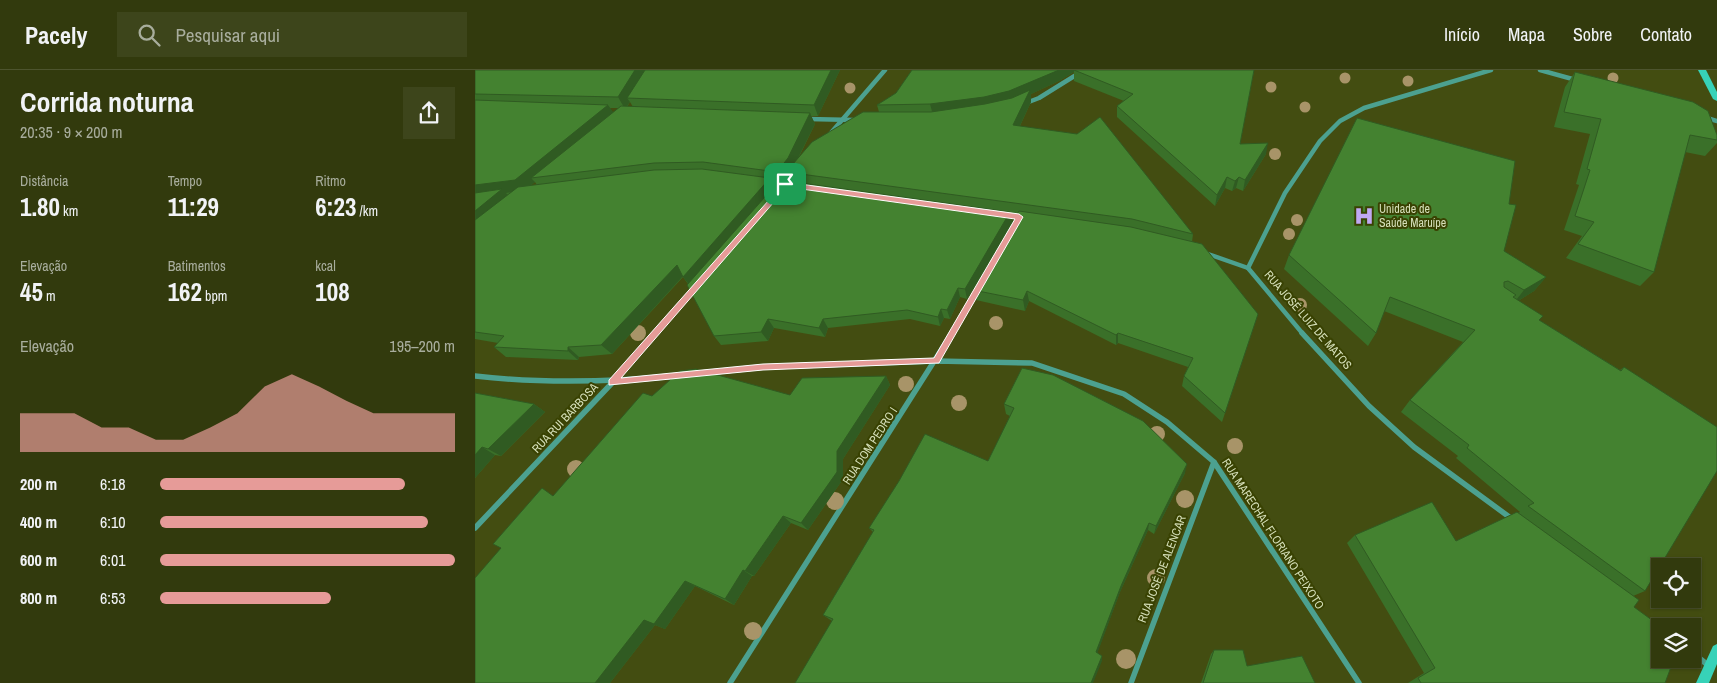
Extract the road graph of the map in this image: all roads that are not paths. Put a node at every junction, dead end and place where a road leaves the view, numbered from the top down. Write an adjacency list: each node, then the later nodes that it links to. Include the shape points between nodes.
1 (1084, 70): 8 (street, via 1039,98)
2 (1491, 70): 20 (street, via 1364,108 1339,121 1319,141 1285,192)
3 (1541, 70): 6 (street)
4 (1702, 70): 7 (main road)
5 (884, 71): 11 (street)
6 (1578, 81)
7 (1717, 99)
8 (1017, 106)
9 (1698, 116): 13 (street)
10 (803, 119): 11 (street)
11 (843, 120): 12 (street); 14 (street)
12 (862, 120)
13 (1717, 121)
14 (823, 142)
15 (1001, 214): 16 (street)
16 (1019, 217): 17 (street); 18 (street)
17 (1029, 218)
18 (1015, 225)
19 (1202, 252): 20 (street, RUA JOSÉ LUIZ DE MATOS)
20 (1248, 268): 29 (street, RUA JOSÉ LUIZ DE MATOS, via 1369,406 1414,447)
21 (980, 285): 23 (street, RUA DOM PEDRO I)
22 (695, 287): 27 (street, RUA RUI BARBOSA)
23 (936, 361): 24 (street, RUA MARECHAL FLORIANO PEIXOTO, via 763,367); 28 (street, RUA MARECHAL FLORIANO PEIXOTO, via 1032,363 1086,380 1124,394 1167,422); 34 (street, RUA DOM PEDRO I)
24 (697, 374)
25 (687, 375): 27 (street)
26 (475, 376): 27 (street, via 545,384)
27 (612, 383): 30 (street, RUA RUI BARBOSA)
28 (1214, 462): 35 (street, RUA JOSÉ DE ALENCAR); 36 (street, RUA MARECHAL FLORIANO PEIXOTO)
29 (1517, 523)
30 (475, 528)
31 (1717, 650): 33 (main road)
32 (1701, 659): 33 (street)
33 (1710, 666): 37 (main road)
34 (730, 683)
35 (1131, 683)
36 (1359, 683)
37 (1702, 683)

